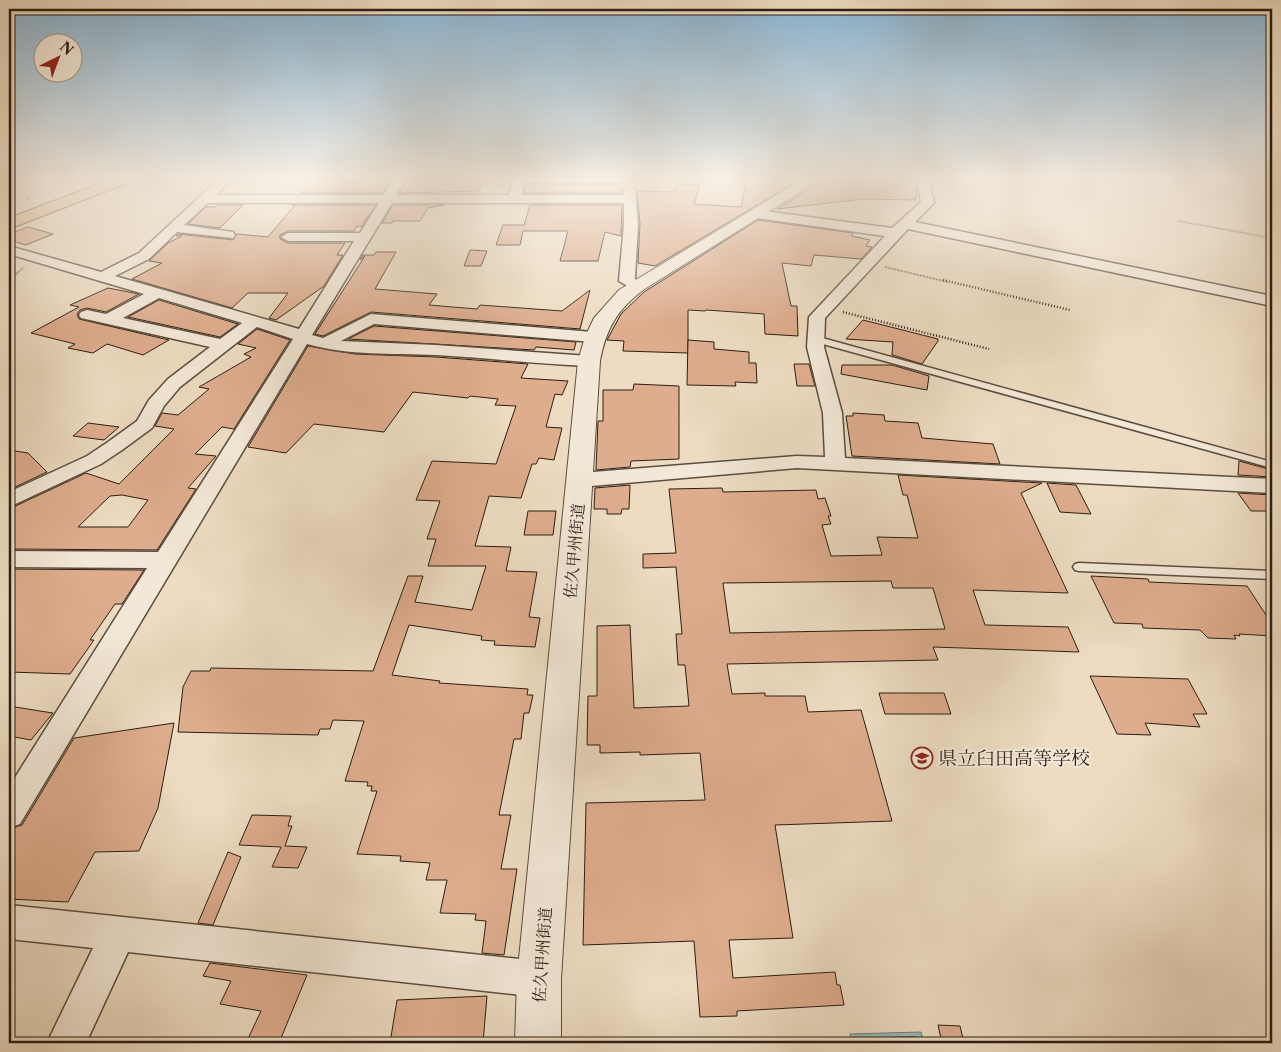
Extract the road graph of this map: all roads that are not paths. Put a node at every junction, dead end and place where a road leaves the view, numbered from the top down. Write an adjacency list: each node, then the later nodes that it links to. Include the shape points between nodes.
1 (371, 226): 9 (street)
2 (629, 226): 12 (street, via 627,281)
3 (736, 226): 12 (street, 佐久甲州街道)
4 (880, 226): 6 (street)
5 (174, 228): 7 (street); 11 (street, via 144,256)
6 (900, 228): 14 (street); 19 (street, via 817,317)
7 (228, 235)
8 (288, 237): 9 (street)
9 (364, 237): 18 (street)
10 (9, 250): 11 (street)
11 (102, 277): 13 (street)
12 (636, 286): 22 (street, 佐久甲州街道, via 612,308)
13 (157, 293): 16 (street); 17 (street)
14 (1272, 301)
15 (87, 315): 16 (street)
16 (108, 320): 21 (street)
17 (255, 321): 18 (street); 21 (street)
18 (301, 338): 20 (street); 29 (street)
19 (815, 339): 23 (street, via 830,400); 24 (lane)
20 (324, 344): 22 (street); 22 (street, via 371,319)
21 (222, 345): 27 (street, via 174,383 156,404 145,424 115,446 94,460)
22 (591, 349): 25 (street, 佐久甲州街道)
23 (835, 463): 25 (street, via 774,463); 26 (street)
24 (1272, 466)
25 (580, 480): 35 (street, 佐久甲州街道)
26 (1272, 486)
27 (9, 500)
28 (9, 559): 29 (street)
29 (165, 560): 32 (street)
30 (1079, 567): 31 (lane)
31 (1272, 575)
32 (9, 814)
33 (9, 922): 34 (street)
34 (118, 934): 35 (street); 36 (street)
35 (539, 979): 37 (street, 佐久甲州街道)
36 (66, 1043)
37 (538, 1043)

